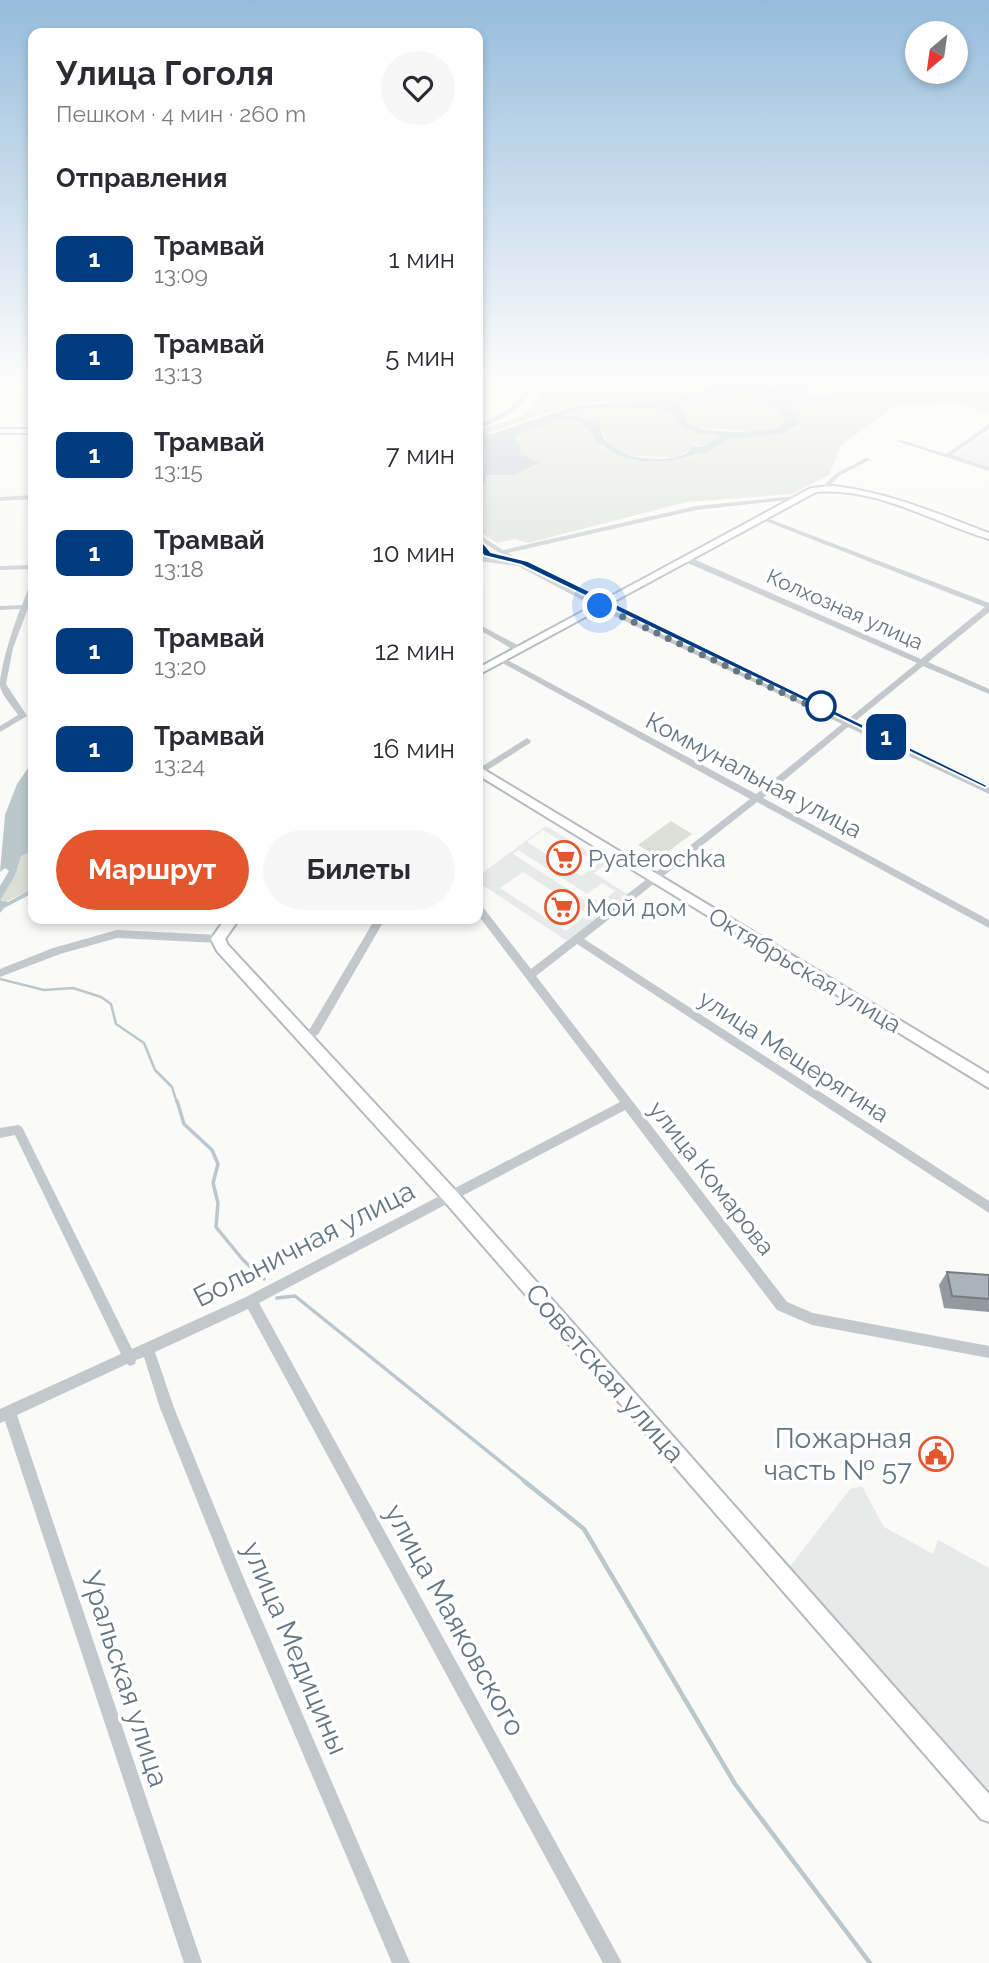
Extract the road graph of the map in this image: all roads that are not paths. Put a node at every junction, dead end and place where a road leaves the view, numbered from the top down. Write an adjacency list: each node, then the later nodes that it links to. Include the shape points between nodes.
1 (842, 473): 2 (street)
2 (825, 488): 4 (main road); 7 (main road, via 864,492)
3 (28, 497): 5 (street)
4 (795, 498): 6 (main road); 9 (street, via 696,508)
5 (0, 499)
6 (762, 518): 10 (main road); 18 (street)
7 (989, 536)
8 (483, 539): 9 (street)
9 (502, 552): 12 (street)
10 (686, 559): 16 (main road); 24 (street, Колхозная улица)
11 (483, 560): 12 (street)
12 (522, 565): 16 (street)
13 (28, 567): 14 (street)
14 (0, 568)
15 (28, 596): 17 (street)
16 (600, 606): 22 (main road); 27 (street)
17 (23, 607): 19 (street); 21 (street)
18 (989, 607): 24 (street)
19 (0, 608)
20 (483, 629): 22 (street)
21 (5, 648): 28 (street, via 2,684 23,716)
22 (520, 650): 23 (main road)
23 (501, 660): 25 (main road); 33 (street, Коммунальная улица)
24 (923, 663): 26 (street, Колхозная улица); 27 (street)
25 (483, 669)
26 (989, 692)
27 (848, 724): 32 (street); 33 (street)
28 (0, 729)
29 (527, 741): 30 (street)
30 (483, 768)
31 (483, 774): 34 (main road, Октябрьская улица)
32 (989, 791)
33 (757, 798): 34 (street); 38 (street, Коммунальная улица)
34 (655, 878): 40 (street); 44 (main road, Октябрьская улица)
35 (483, 915): 42 (street, улица Комарова)
36 (228, 924): 39 (main road)
37 (377, 924): 43 (street)
38 (989, 924)
39 (218, 939): 41 (street, via 117,933); 43 (main road, Советская улица)
40 (577, 939): 42 (street); 48 (street, улица Мещерягина)
41 (0, 973)
42 (529, 976): 45 (street, улица Комарова)
43 (307, 1038): 47 (main road, Советская улица)
44 (986, 1075)
45 (626, 1104): 47 (street, Больничная улица); 51 (street, улица Комарова, via 782,1306 812,1319)
46 (0, 1133): 52 (street, via 18,1129)
47 (451, 1197): 49 (street, Больничная улица); 54 (main road, Советская улица)
48 (989, 1208)
49 (251, 1301): 50 (street, Больничная улица); 57 (street, улица Маяковского)
50 (148, 1350): 52 (street, Больничная улица); 56 (street, улица Медицины, via 236,1578)
51 (989, 1352)
52 (130, 1359): 53 (street, Больничная улица)
53 (4, 1414): 55 (street, Уральская улица)
54 (989, 1811)
55 (193, 1963)
56 (401, 1963)
57 (613, 1963)

